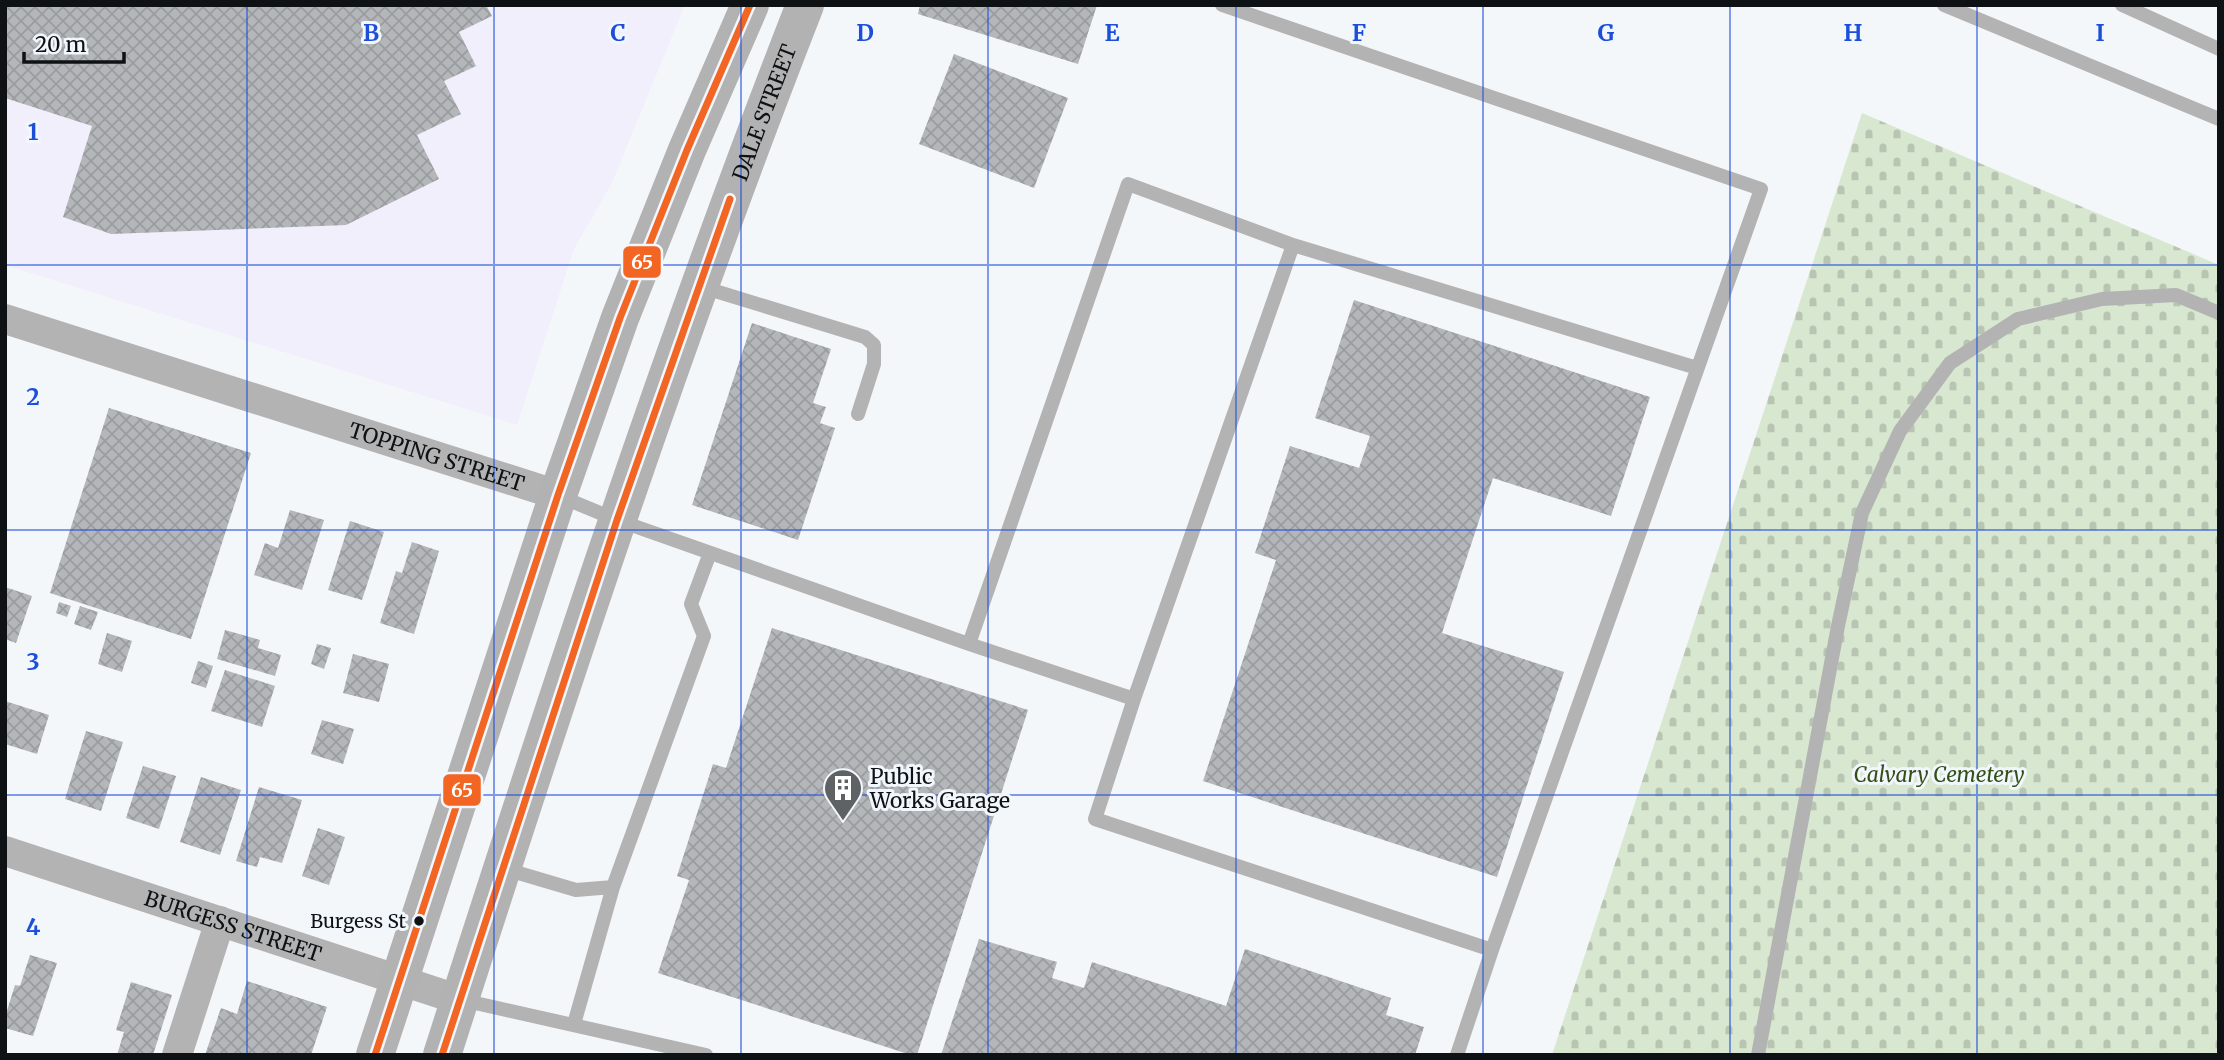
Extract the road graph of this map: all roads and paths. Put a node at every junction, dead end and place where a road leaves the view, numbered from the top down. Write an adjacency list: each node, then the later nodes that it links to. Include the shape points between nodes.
1 (750, 5): 14 (main road, via 620,318)
2 (804, 5): 9 (main road, DALE STREET)
3 (1222, 5): 12 (lane, via 1761,189)
4 (1944, 5): 7 (lane)
5 (2122, 5): 6 (lane)
6 (2219, 49)
7 (2219, 119)
8 (1293, 245): 12 (lane); 17 (lane, via 1128,184); 18 (lane)
9 (699, 286): 13 (lane, via 865,337 874,345 874,364); 15 (main road, DALE STREET)
10 (2219, 313): 32 (lane, via 2176,295 2102,299 2018,319 1950,363 1900,431 1863,513)
11 (5, 319): 14 (street, TOPPING STREET)
12 (1697, 369): 23 (lane)
13 (858, 414)
14 (558, 495): 15 (lane, TOPPING STREET); 24 (main road)
15 (617, 520): 16 (lane, TOPPING STREET); 20 (main road, DALE STREET)
16 (709, 553): 17 (lane, TOPPING STREET); 21 (lane, via 691,604 704,636)
17 (969, 644): 18 (lane, TOPPING STREET)
18 (1134, 699): 23 (lane, via 1095,819)
19 (5, 851): 22 (street, BURGESS STREET)
20 (504, 869): 21 (lane, via 576,890); 25 (main road, DALE STREET)
21 (613, 887): 26 (lane)
22 (220, 921): 24 (street, BURGESS STREET); 27 (street)
23 (1492, 950): 31 (lane)
24 (399, 980): 25 (street, BURGESS STREET); 28 (main road)
25 (460, 1000): 26 (lane); 29 (main road, DALE STREET)
26 (574, 1024): 30 (lane)
27 (177, 1055)
28 (375, 1055)
29 (442, 1055)
30 (706, 1055)
31 (1457, 1055)
32 (1758, 1055)

